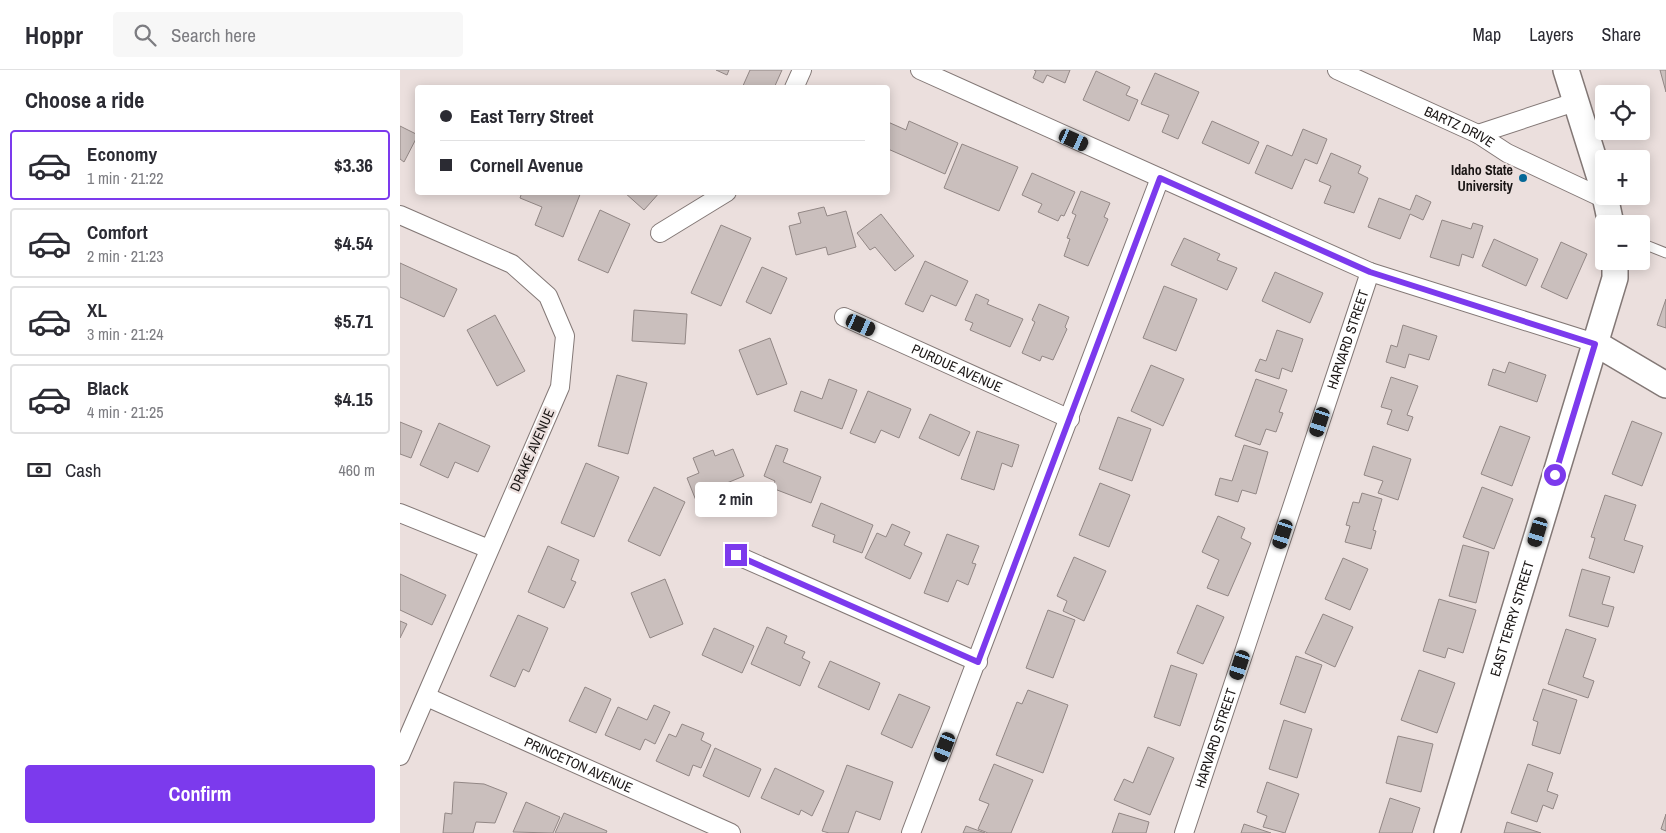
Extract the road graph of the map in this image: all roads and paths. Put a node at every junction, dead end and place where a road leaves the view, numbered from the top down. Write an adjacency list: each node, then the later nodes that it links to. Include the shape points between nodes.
1 (802, 70): 5 (street)
2 (920, 70): 9 (street)
3 (1337, 70): 7 (street, BARTZ DRIVE)
4 (1566, 70): 6 (street)
5 (795, 85)
6 (1575, 102): 7 (street); 8 (street)
7 (1478, 134): 10 (street, BARTZ DRIVE, via 1507,153)
8 (1595, 165)
9 (1160, 178): 17 (street); 21 (street)
10 (1595, 192)
11 (722, 195): 13 (street)
12 (400, 214): 23 (street, DRAKE AVENUE, via 512,264 548,296 565,336 560,387)
13 (660, 233)
14 (1650, 247): 15 (lane)
15 (1666, 253)
16 (1615, 270): 19 (street, EAST TERRY STREET)
17 (1370, 272): 19 (street); 30 (street, HARVARD STREET)
18 (844, 317): 21 (street, PURDUE AVENUE)
19 (1595, 344): 20 (street); 31 (street, EAST TERRY STREET)
20 (1666, 385)
21 (1070, 419): 25 (street)
22 (400, 512): 23 (street)
23 (489, 549): 26 (street, DRAKE AVENUE)
24 (736, 555): 25 (street)
25 (978, 662): 29 (street)
26 (427, 697): 27 (street, DRAKE AVENUE); 28 (street, PRINCETON AVENUE)
27 (400, 756)
28 (731, 833)
29 (911, 833)
30 (1184, 833)
31 (1447, 833)

